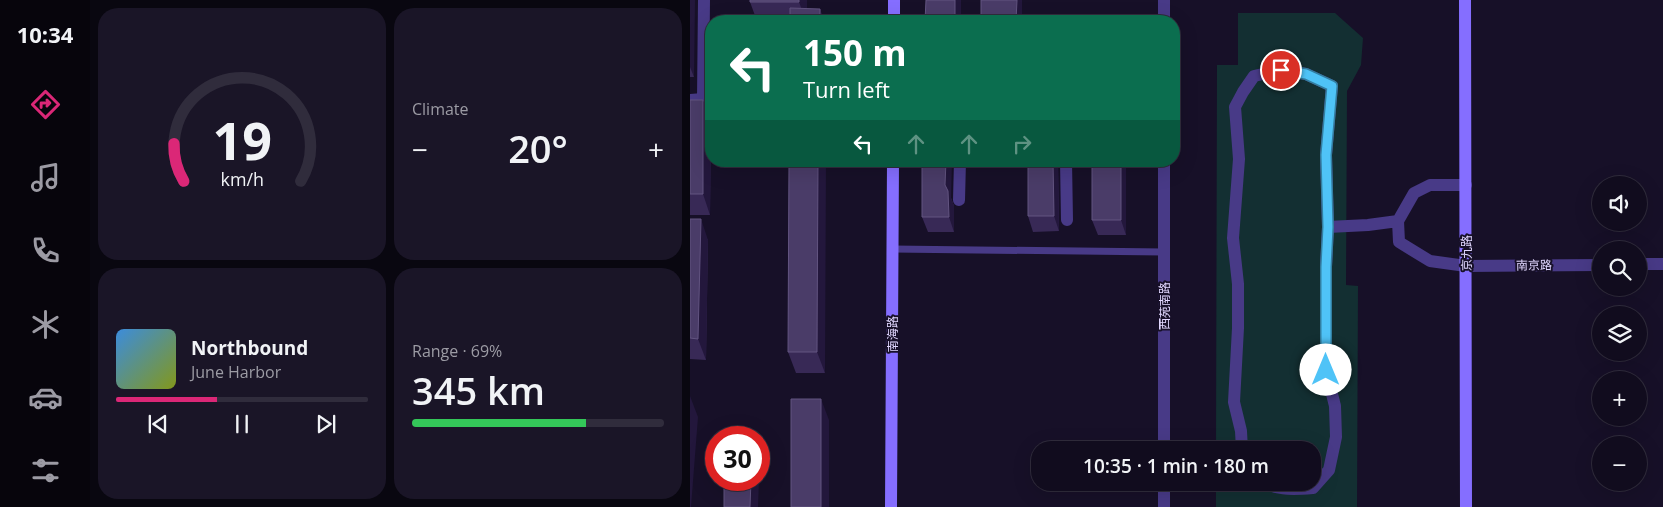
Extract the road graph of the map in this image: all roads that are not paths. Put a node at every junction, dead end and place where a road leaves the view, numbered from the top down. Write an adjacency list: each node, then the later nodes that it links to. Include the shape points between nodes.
1 (704, 0): 7 (street, via 703,99)
2 (894, 0): 5 (main road)
3 (1164, 0): 6 (street)
4 (1465, 0): 12 (main road, 京九路)
5 (894, 15)
6 (1164, 15)
7 (690, 100)
8 (893, 167): 17 (main road, 南海路)
9 (960, 167): 13 (street)
10 (1066, 167): 14 (street)
11 (1164, 167): 18 (street, 西苑南路)
12 (1466, 185): 15 (street, via 1430,185 1414,193); 22 (main road, 京九路)
13 (959, 200)
14 (1067, 220)
15 (1398, 221): 16 (street); 22 (street, 南京路, via 1399,242 1404,246 1430,261)
16 (1328, 227): 24 (street, via 1326,155 1332,86 1306,74 1281,70 1254,76 1235,107 1239,158 1233,238 1238,293 1234,402); 25 (street, via 1326,370 1335,406 1336,437 1329,470)
17 (893, 249): 18 (lane); 27 (main road, 南海路)
18 (1164, 252): 23 (street, 西苑南路)
19 (1647, 264): 20 (street)
20 (1663, 264)
21 (1592, 265): 22 (street, 南京路)
22 (1466, 266): 29 (main road, 京九路)
23 (1164, 441)
24 (1242, 441)
25 (1321, 479)
26 (1164, 491): 28 (street)
27 (891, 507)
28 (1164, 507)
29 (1466, 507)

